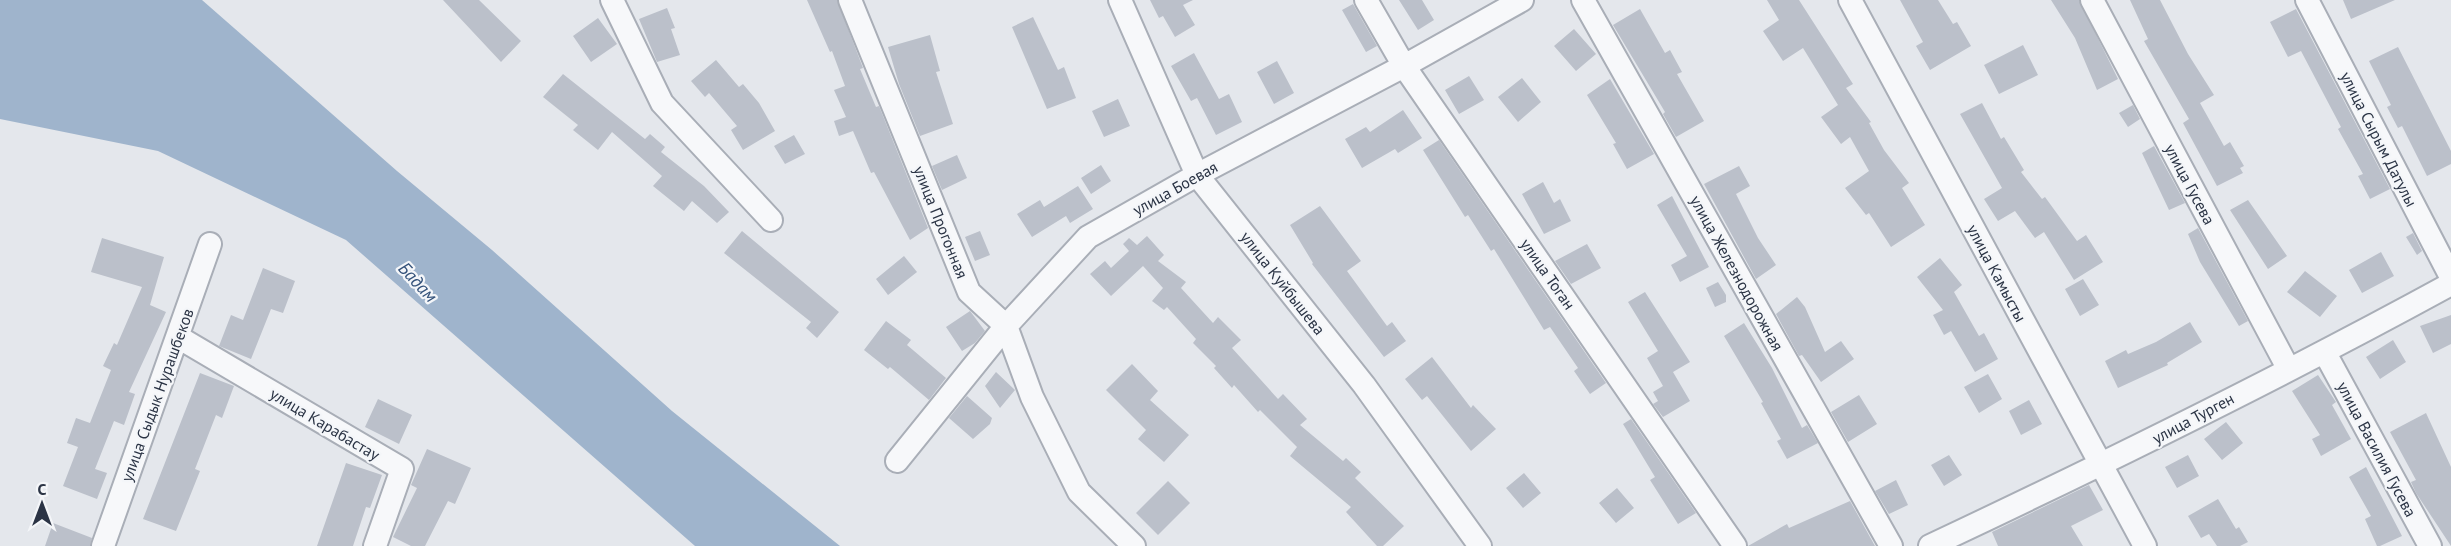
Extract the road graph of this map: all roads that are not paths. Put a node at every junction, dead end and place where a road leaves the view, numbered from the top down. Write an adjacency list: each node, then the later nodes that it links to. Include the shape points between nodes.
1 (612, 0): 12 (street, via 662,103)
2 (850, 0): 16 (street, улица Прогонная, via 969,292)
3 (1120, 0): 11 (street, улица Куйбышева)
4 (1366, 0): 10 (street, улица Тоган)
5 (1522, 0): 10 (street, улица Боевая)
6 (1583, 0): 27 (street, улица Железнодорожная)
7 (1850, 0): 21 (street, улица Камысты)
8 (2092, 0): 19 (street, улица Гусева)
9 (2307, 0): 14 (street, улица Сырым Датулы)
10 (1404, 66): 11 (street, улица Боевая); 26 (street, улица Тоган)
11 (1197, 175): 16 (street, улица Боевая, via 1088,237); 25 (street, улица Куйбышева, via 1364,386)
12 (771, 220)
13 (210, 244): 17 (street, улица Сыдык Нурашбеков)
14 (2451, 277)
15 (2451, 284): 18 (street, улица Турген)
16 (1006, 326): 20 (street, улица Боевая); 24 (street, улица Прогонная, via 1032,397 1079,492)
17 (178, 337): 22 (street, улица Сыдык Нурашбеков); 23 (street, улица Карабастау, via 402,470)
18 (2325, 353): 19 (street, улица Турген); 30 (street, улица Василия Гусева)
19 (2288, 368): 21 (street, улица Турген)
20 (897, 461)
21 (2101, 466): 28 (street, улица Турген); 29 (street, улица Камысты)
22 (103, 546)
23 (375, 546)
24 (1134, 546)
25 (1480, 546)
26 (1735, 546)
27 (1891, 546)
28 (1930, 546)
29 (2145, 546)
30 (2430, 546)

